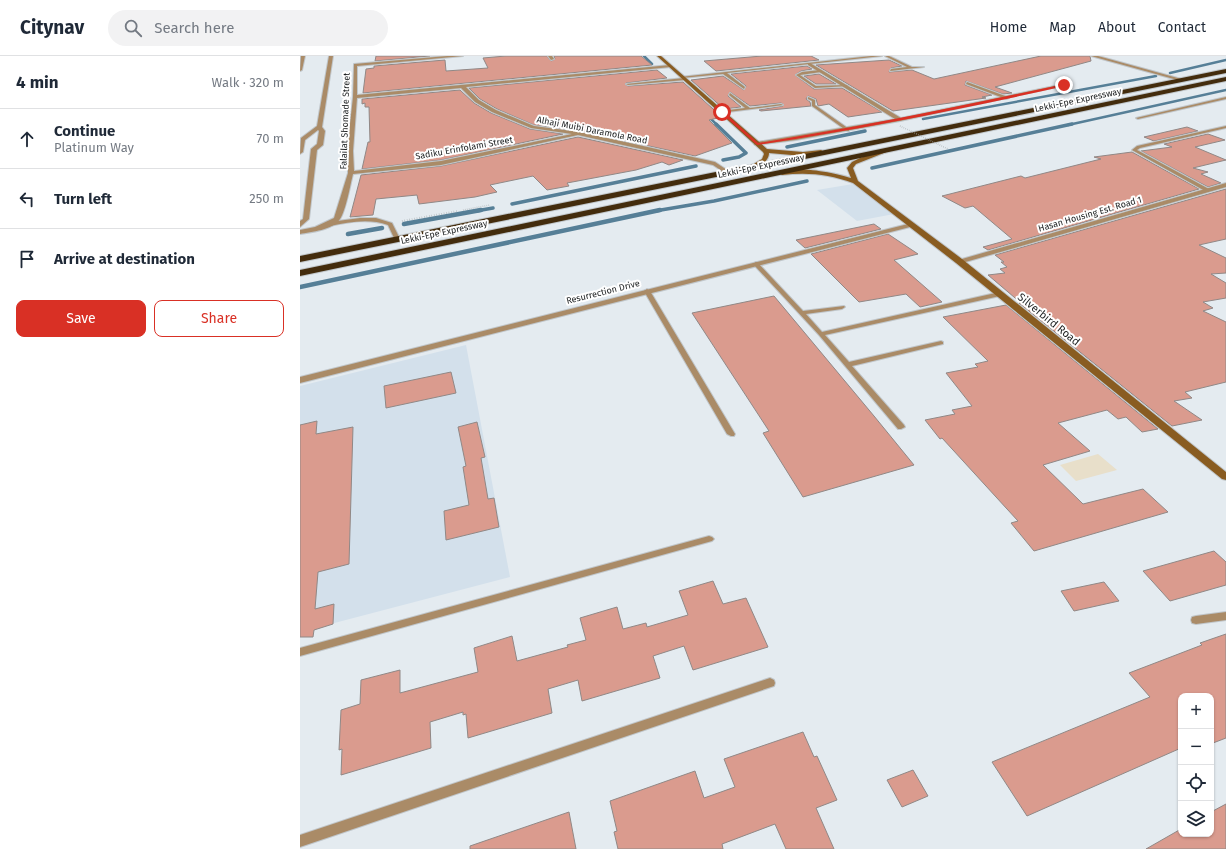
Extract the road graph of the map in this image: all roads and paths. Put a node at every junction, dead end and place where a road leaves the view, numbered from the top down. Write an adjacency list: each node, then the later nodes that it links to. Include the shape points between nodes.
1 (303, 56): 11 (street)
2 (331, 56): 38 (street)
3 (461, 56): 27 (street, Falailat Shomade Street, via 355,63)
4 (659, 56): 9 (street)
5 (880, 56): 8 (lane)
6 (887, 56): 12 (lane)
7 (1093, 56): 19 (street)
8 (809, 64): 14 (street); 16 (lane)
9 (670, 66): 17 (street); 23 (street)
10 (922, 66): 12 (lane)
11 (300, 67)
12 (911, 68): 13 (lane)
13 (891, 70)
14 (820, 71): 24 (street); 24 (lane, via 798,75 815,87)
15 (1226, 71): 19 (highway, Lekki-Epe Expressway)
16 (724, 73): 17 (lane); 25 (lane)
17 (683, 78): 21 (lane); 33 (street)
18 (1226, 79): 45 (highway, Lekki-Epe Expressway)
19 (1183, 80): 49 (highway, Lekki-Epe Expressway)
20 (967, 83): 29 (lane)
21 (628, 84)
22 (1064, 85): 29 (street)
23 (462, 86): 27 (street); 40 (street, Alhaji Muibi Daramola Road, via 477,101 494,111 533,127)
24 (846, 86): 35 (street)
25 (744, 88)
26 (730, 94): 32 (lane)
27 (355, 97): 52 (street, Falailat Shomade Street, via 350,150)
28 (809, 98): 39 (lane, via 814,101 813,105)
29 (1007, 98): 35 (street)
30 (1226, 98): 34 (lane)
31 (781, 105): 32 (lane)
32 (748, 109): 33 (lane)
33 (722, 112): 43 (street)
34 (1138, 118)
35 (900, 120): 39 (street)
36 (900, 126): 46 (path, bridge)
37 (1226, 127): 56 (lane, via 1134,150)
38 (319, 128): 41 (street, via 322,131); 42 (street)
39 (848, 130): 43 (street)
40 (580, 134): 51 (street, Alhaji Muibi Daramola Road, via 715,164); 52 (street, Sadiku Erinfolami Street, via 441,163)
41 (321, 137): 42 (street); 44 (street, via 320,145)
42 (303, 139): 48 (street)
43 (757, 144): 47 (street)
44 (314, 149): 48 (street); 60 (street, via 306,219)
45 (893, 149): 53 (highway, Lekki-Epe Expressway); 54 (street, via 854,164 850,168)
46 (948, 149)
47 (765, 151): 49 (street, via 803,154); 50 (street, via 766,158)
48 (300, 152)
49 (822, 152): 50 (highway, Lekki-Epe Expressway)
50 (754, 166): 51 (highway, Lekki-Epe Expressway)
51 (726, 172): 63 (highway, Lekki-Epe Expressway)
52 (351, 173): 59 (street, Falailat Shomade Street, via 337,219)
53 (772, 174): 54 (street, Silverbird Road, via 822,172); 67 (highway, Lekki-Epe Expressway)
54 (855, 182): 61 (street, Silverbird Road)
55 (1226, 185): 56 (street, Hasan Housing Est. Road 1)
56 (1207, 190): 65 (street, Hasan Housing Est. Road 1)
57 (497, 204): 58 (path)
58 (388, 223): 59 (lane, via 375,219); 63 (lane)
59 (330, 224): 62 (street)
60 (300, 225)
61 (912, 225): 65 (street, Silverbird Road); 66 (street, Resurrection Drive)
62 (300, 232)
63 (397, 239): 64 (highway, Lekki-Epe Expressway)
64 (300, 259)
65 (959, 260): 69 (street, Silverbird Road)
66 (756, 264): 68 (street, Resurrection Drive); 71 (lane)
67 (300, 273)
68 (647, 291): 75 (street, Resurrection Drive); 77 (lane)
69 (1000, 294): 72 (lane); 78 (street, Silverbird Road)
70 (842, 306): 71 (lane)
71 (802, 313): 72 (lane)
72 (821, 334): 74 (lane)
73 (941, 344): 74 (lane)
74 (847, 365): 76 (lane)
75 (300, 380)
76 (901, 427)
77 (731, 434)
78 (1226, 477)
79 (709, 539): 82 (lane)
80 (1226, 616): 81 (lane)
81 (1196, 620)
82 (300, 652)
83 (770, 683): 84 (lane)
84 (300, 841)

